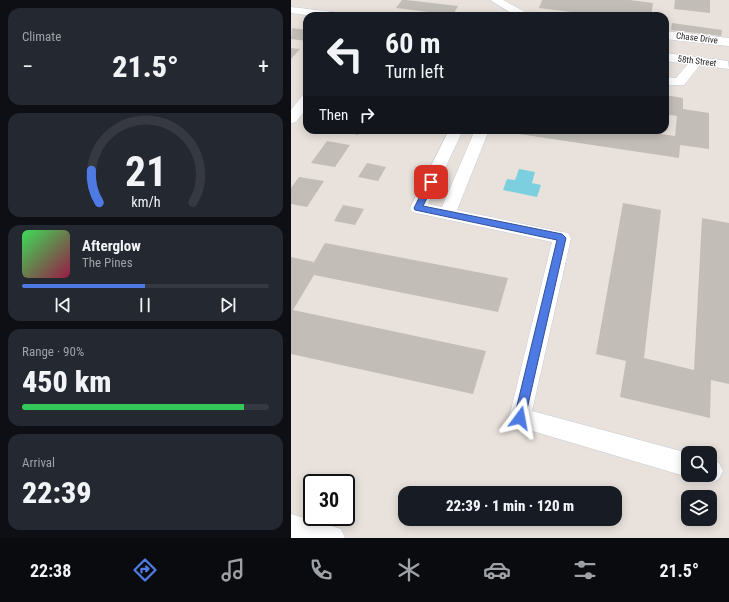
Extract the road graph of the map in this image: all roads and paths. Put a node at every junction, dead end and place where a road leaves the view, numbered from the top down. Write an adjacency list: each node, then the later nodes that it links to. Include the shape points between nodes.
1 (495, 0): 4 (street)
2 (291, 10): 3 (street)
3 (308, 12)
4 (518, 12)
5 (669, 35): 6 (street, Chase Drive)
6 (729, 42)
7 (669, 58): 8 (street, 58th Street)
8 (696, 62): 9 (street, 58th Street); 10 (street, via 679,82)
9 (728, 65)
10 (669, 81)
11 (303, 104): 12 (street)
12 (291, 119)
13 (454, 134): 15 (street, via 418,208)
14 (480, 134): 15 (street)
15 (447, 214): 16 (street, via 562,238 520,418)
16 (681, 463)
17 (291, 526): 18 (street)
18 (332, 538)

